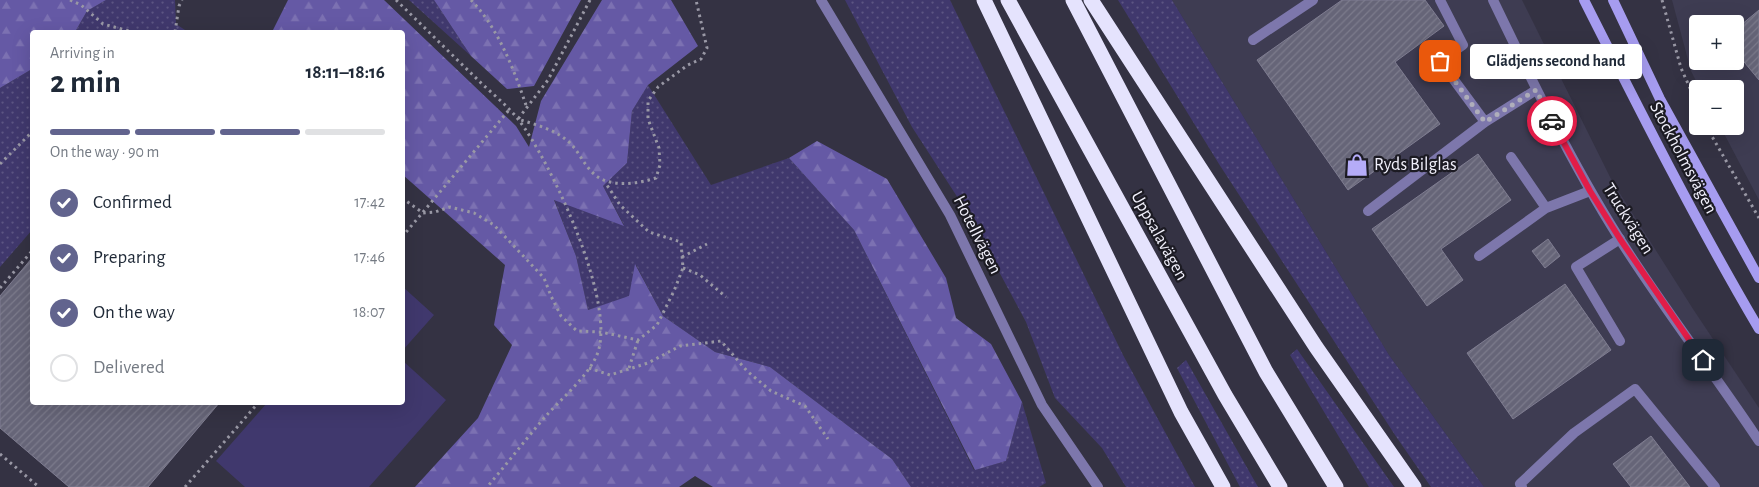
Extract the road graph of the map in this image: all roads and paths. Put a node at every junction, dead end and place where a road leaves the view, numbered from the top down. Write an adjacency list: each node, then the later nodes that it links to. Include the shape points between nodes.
1 (70, 0): 18 (path, via 81,4 103,24)
2 (182, 0): 19 (path)
3 (396, 0): 24 (path)
4 (471, 0): 23 (path, via 483,13 499,42)
5 (590, 0): 23 (path, via 548,80)
6 (696, 0): 31 (path, via 707,48 701,59 658,87 648,100 648,119 659,148 660,164 656,178 644,182)
7 (821, 0): 61 (street, Hotellvägen, via 950,215 1042,405)
8 (984, 0): 62 (highway, via 1181,412)
9 (1008, 0): 63 (highway, Uppsalavägen, via 1225,395)
10 (1073, 0): 64 (highway, Uppsalavägen, via 1266,372)
11 (1091, 0): 65 (highway, via 1316,347)
12 (1313, 0): 20 (street)
13 (1440, 0): 26 (street, via 1463,44 1440,61)
14 (1493, 0): 22 (street, Truckvägen)
15 (1584, 0): 48 (main road, Stockholmsvägen, via 1649,129)
16 (1613, 0): 45 (main road, Stockholmsvägen, via 1660,99)
17 (1662, 0): 21 (path)
18 (126, 30)
19 (175, 30)
20 (1253, 40)
21 (1689, 86)
22 (1536, 90): 26 (street); 32 (street, Truckvägen)
23 (527, 108): 25 (path)
24 (509, 110): 25 (path); 36 (path)
25 (518, 119): 31 (path, via 550,129 570,143 594,174); 49 (path, via 546,164 575,224 597,296)
26 (1485, 122): 35 (street)
27 (30, 134): 30 (path)
28 (1711, 135): 37 (path)
29 (1512, 157): 34 (street)
30 (0, 164)
31 (605, 182): 43 (path, via 620,205 650,232 681,242)
32 (1590, 191): 34 (street); 39 (street, Truckvägen)
33 (405, 200): 36 (path)
34 (1546, 208): 42 (street)
35 (1368, 210)
36 (423, 213): 38 (path); 49 (path, via 450,207 474,213 494,225 544,278 561,316 577,331)
37 (1759, 218)
38 (406, 233)
39 (1620, 239): 51 (street, via 1576,267); 56 (street, Truckvägen)
40 (707, 244): 43 (path)
41 (30, 252): 46 (path)
42 (1478, 256)
43 (682, 257): 44 (path)
44 (683, 268): 47 (path, via 700,275); 50 (path, via 658,325)
45 (1759, 278)
46 (0, 288)
47 (726, 297)
48 (1759, 329)
49 (602, 332): 50 (path); 52 (path, via 600,346)
50 (638, 340): 53 (path)
51 (1620, 341)
52 (589, 368): 53 (path, via 610,375); 60 (path)
53 (629, 369): 55 (path, via 680,346 721,341 770,391 805,406)
54 (256, 405): 59 (path)
55 (828, 439)
56 (1759, 442)
57 (0, 454): 58 (path)
58 (39, 487)
59 (185, 487)
60 (487, 487)
61 (1098, 487)
62 (1223, 487)
63 (1280, 487)
64 (1336, 487)
65 (1414, 487)
66 (1522, 487): 67 (street, via 1520,484 1574,433 1635,389)
67 (1715, 487)

